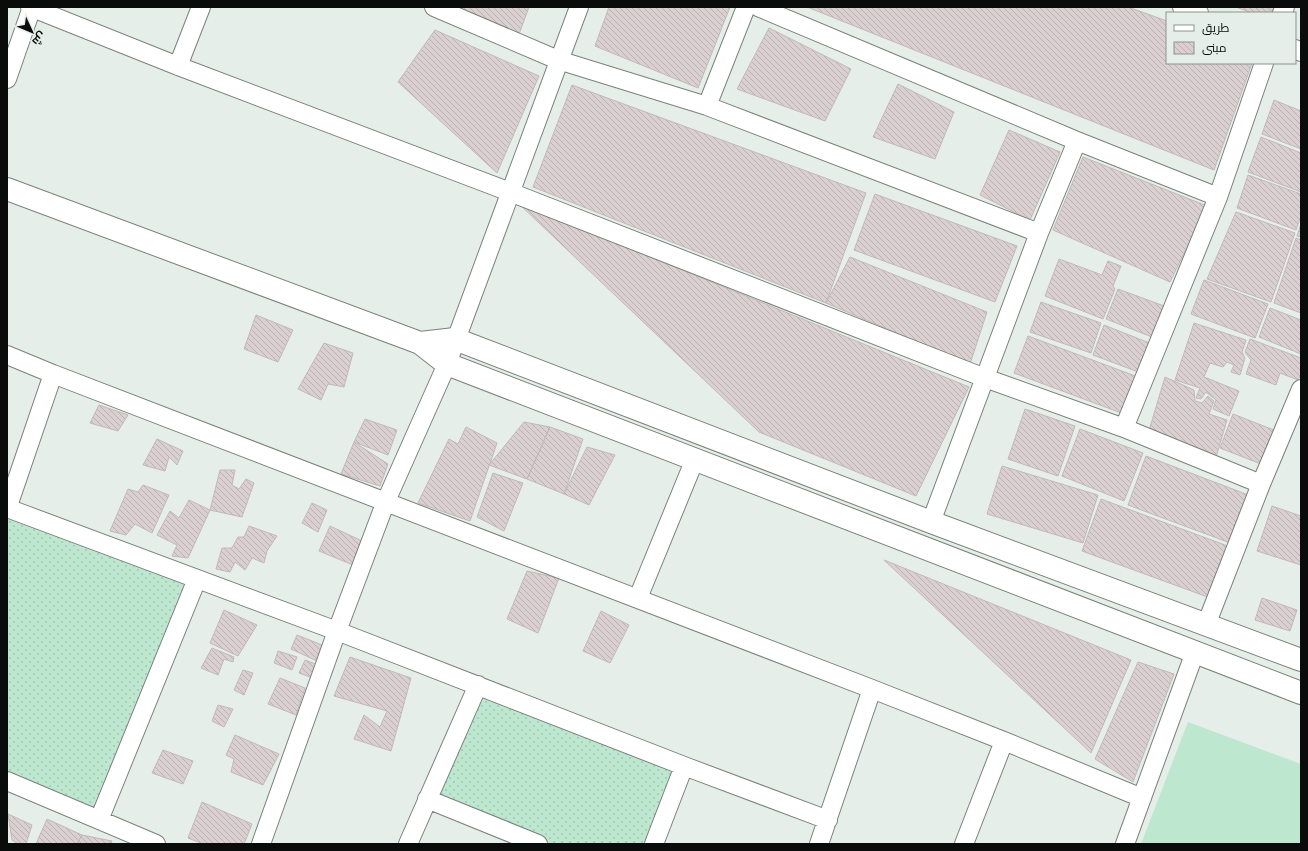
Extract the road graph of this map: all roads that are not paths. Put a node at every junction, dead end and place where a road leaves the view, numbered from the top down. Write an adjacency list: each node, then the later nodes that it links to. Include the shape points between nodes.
1 (31, 7): 11 (street); 12 (street)
2 (201, 7): 11 (street)
3 (434, 7): 9 (street)
4 (579, 7): 9 (street)
5 (746, 7): 13 (street)
6 (758, 7): 14 (street)
7 (1182, 7): 8 (street)
8 (1196, 12)
9 (558, 60): 13 (street); 16 (street)
10 (1264, 64): 17 (street)
11 (178, 66): 16 (street)
12 (7, 79)
13 (707, 106): 18 (street)
14 (1077, 141): 17 (street); 18 (street)
15 (7, 189): 20 (street)
16 (510, 192): 19 (street); 24 (street)
17 (1218, 197): 26 (street)
18 (1039, 233): 24 (street)
19 (455, 339): 20 (street); 22 (street); 31 (street)
20 (420, 343): 22 (street)
21 (7, 355): 23 (street)
22 (447, 364): 27 (street); 29 (street)
23 (53, 374): 29 (street); 30 (street)
24 (985, 378): 26 (street); 31 (street)
25 (1301, 389): 28 (street)
26 (1124, 428): 28 (street)
27 (695, 459): 33 (street); 36 (street)
28 (1261, 484): 34 (street)
29 (386, 501): 33 (street); 35 (street)
30 (7, 509): 32 (street)
31 (931, 522): 34 (street)
32 (197, 579): 35 (street); 46 (street)
33 (638, 598): 39 (street)
34 (1206, 625): 37 (street)
35 (337, 630): 38 (street); 49 (street)
36 (1195, 652): 40 (street); 44 (street)
37 (1301, 660)
38 (478, 685): 42 (street); 45 (street)
39 (872, 689): 41 (street); 47 (street)
40 (1301, 693)
41 (1004, 740): 44 (street); 54 (street)
42 (684, 766): 47 (street); 52 (street)
43 (7, 781): 46 (street)
44 (1142, 798): 55 (street)
45 (427, 799): 50 (street); 51 (street)
46 (99, 820): 48 (street)
47 (828, 820): 53 (street)
48 (156, 844)
49 (261, 844)
50 (408, 844)
51 (538, 844)
52 (654, 844)
53 (819, 844)
54 (964, 844)
55 (1125, 844)

